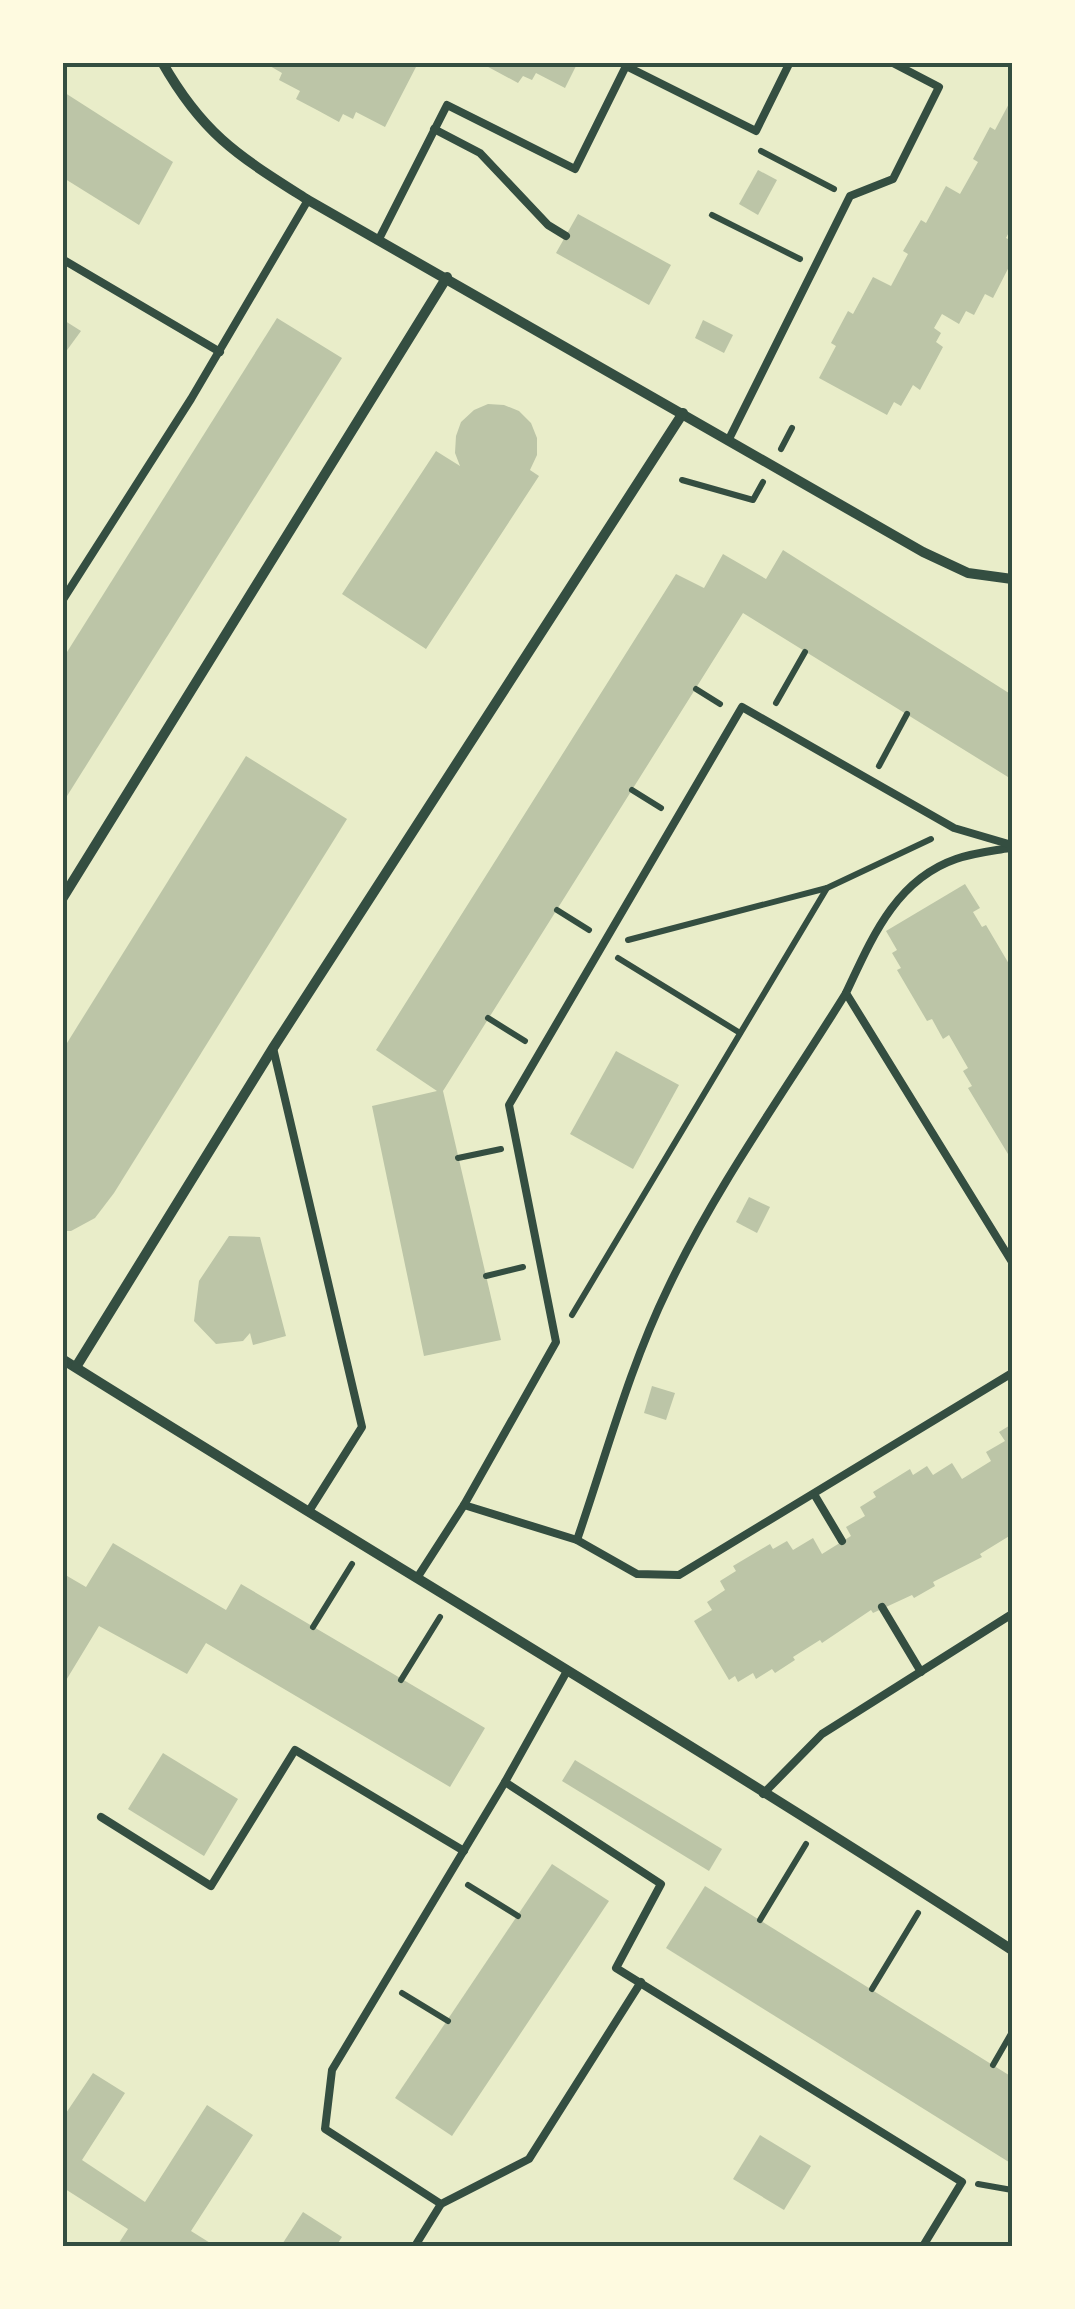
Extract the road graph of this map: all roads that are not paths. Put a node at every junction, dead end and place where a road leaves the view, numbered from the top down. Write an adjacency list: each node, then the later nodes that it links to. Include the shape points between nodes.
1 (162, 62): 5 (street, via 202,121 233,152)
2 (790, 62): 4 (lane, via 756,130 626,66 575,169 446,105)
3 (891, 62): 12 (lane, via 939,87 893,179 850,196)
4 (434, 130): 6 (lane, via 480,153); 7 (lane)
5 (308, 200): 7 (street); 10 (lane)
6 (566, 236)
7 (379, 238): 9 (street)
8 (62, 259): 10 (lane)
9 (447, 277): 11 (street); 16 (street)
10 (220, 352): 14 (lane)
11 (684, 413): 12 (street); 18 (street)
12 (728, 439): 13 (street, via 923,552 968,573)
13 (1012, 579)
14 (62, 601)
15 (1012, 847): 17 (lane, via 954,860 910,885 886,914); 24 (lane, via 954,828 742,708 509,1106 556,1342)
16 (62, 899)
17 (846, 993): 19 (lane); 26 (lane, via 668,1286)
18 (273, 1048): 21 (street); 25 (lane, via 362,1427)
19 (1012, 1262)
20 (62, 1358): 21 (street)
21 (76, 1367): 25 (street)
22 (1012, 1373): 23 (lane)
23 (814, 1494): 26 (lane, via 678,1575 636,1574); 27 (lane)
24 (464, 1505): 26 (lane); 28 (lane)
25 (310, 1510): 28 (street)
26 (578, 1540)
27 (842, 1541)
28 (417, 1578): 31 (street)
29 (882, 1608): 32 (lane)
30 (1012, 1614): 32 (lane)
31 (567, 1672): 33 (lane); 34 (street)
32 (921, 1672): 34 (lane, via 822,1734)
33 (506, 1782): 36 (lane); 38 (lane, via 662,1884 616,1968)
34 (763, 1794): 37 (street)
35 (101, 1817): 36 (lane, via 211,1886 295,1750)
36 (464, 1851): 39 (lane, via 332,2070 325,2129)
37 (1012, 1950)
38 (642, 1982): 39 (lane, via 529,2159); 41 (lane, via 962,2182)
39 (441, 2204): 40 (lane)
40 (415, 2246)
41 (923, 2246)

